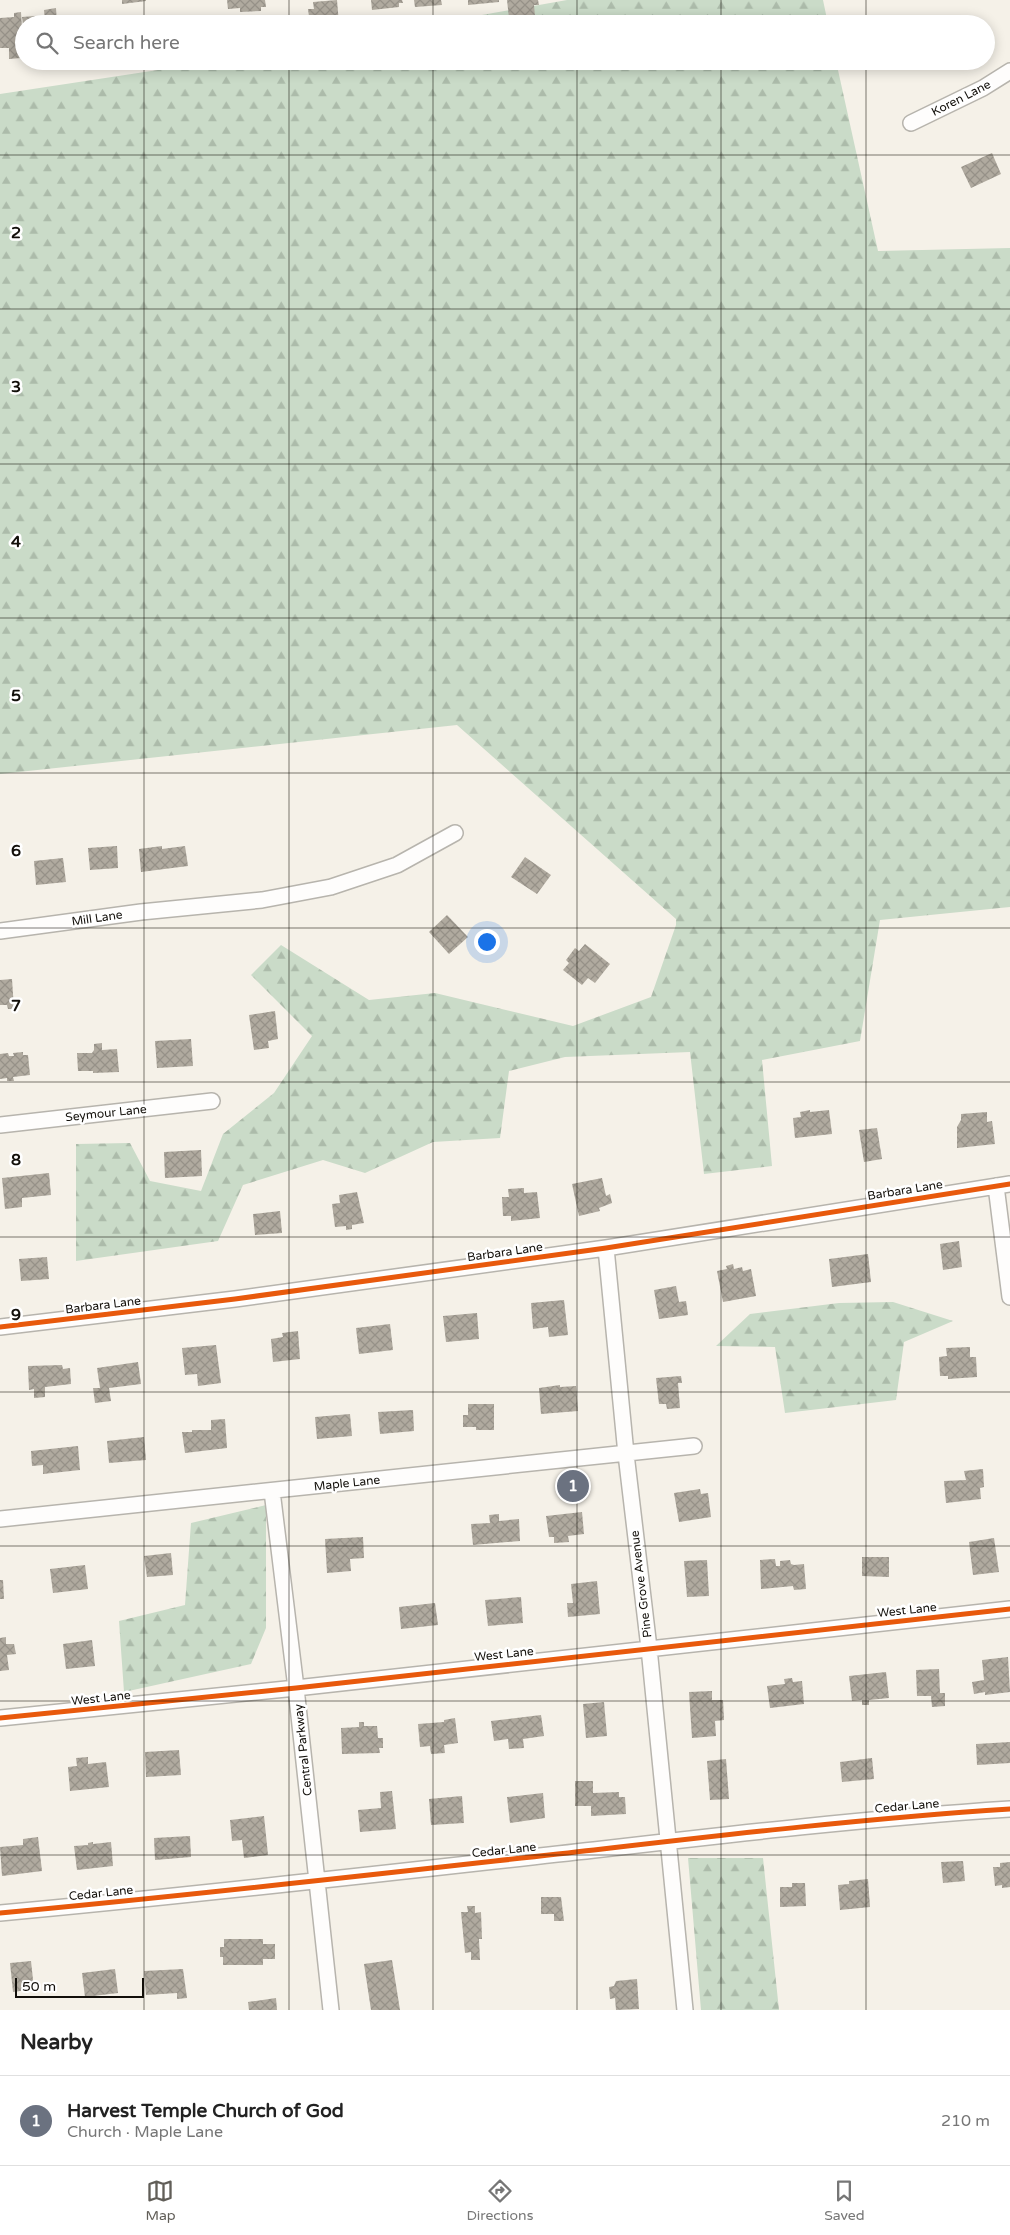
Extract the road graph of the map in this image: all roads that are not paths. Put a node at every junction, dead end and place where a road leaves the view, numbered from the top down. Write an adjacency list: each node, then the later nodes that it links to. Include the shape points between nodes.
1 (1010, 71): 2 (street, Koren Lane)
2 (911, 123)
3 (455, 833): 4 (street, Mill Lane, via 397,865 331,887 262,900)
4 (0, 931)
5 (212, 1101): 6 (street, Seymour Lane)
6 (0, 1125)
7 (1003, 1185): 8 (street, Barbara Lane); 9 (street)
8 (606, 1248): 10 (street, Barbara Lane, via 235,1299); 12 (street, Pine Grove Avenue)
9 (1010, 1297)
10 (0, 1327)
11 (694, 1446): 12 (street, Maple Lane)
12 (626, 1454): 13 (street, Maple Lane); 16 (street, Pine Grove Avenue)
13 (272, 1491): 14 (street, Maple Lane); 17 (street, Central Parkway)
14 (0, 1519)
15 (1010, 1609): 16 (street, West Lane)
16 (649, 1648): 17 (street, West Lane); 20 (street, Pine Grove Avenue)
17 (296, 1688): 18 (street, West Lane); 21 (street, Central Parkway)
18 (0, 1718)
19 (1010, 1808): 20 (street, Cedar Lane)
20 (666, 1841): 21 (street, Cedar Lane); 24 (street, Pine Grove Avenue)
21 (316, 1880): 22 (street, Cedar Lane); 23 (street, Central Parkway)
22 (0, 1913)
23 (331, 2010)
24 (685, 2010)

